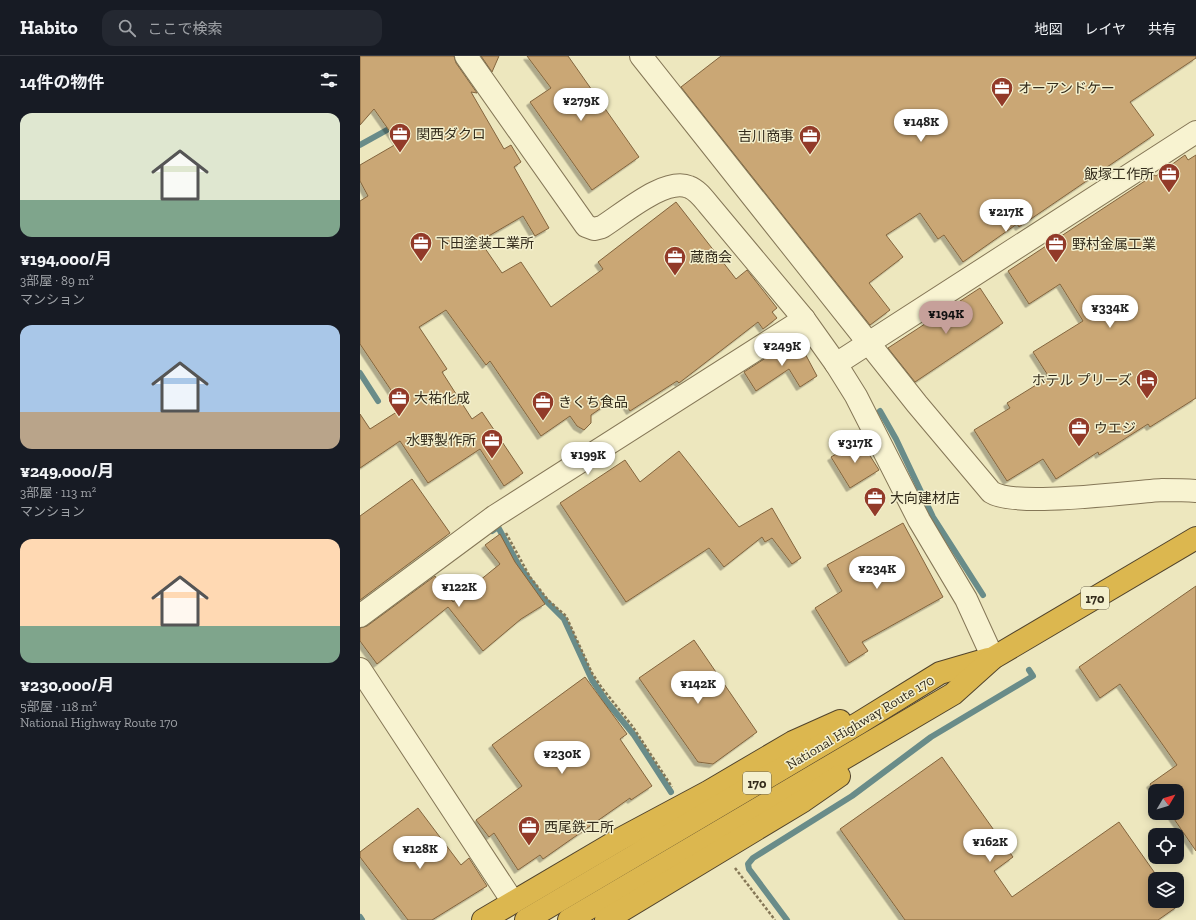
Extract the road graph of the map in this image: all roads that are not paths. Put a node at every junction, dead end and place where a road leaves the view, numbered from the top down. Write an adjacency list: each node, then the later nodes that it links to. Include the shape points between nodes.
1 (466, 56): 4 (street, via 586,226 594,229 602,227 666,187 689,187 708,204)
2 (641, 56): 5 (street)
3 (1196, 132): 5 (street)
4 (804, 318): 6 (street); 9 (street, via 495,516)
5 (868, 342): 6 (street); 7 (street, via 980,481 996,495 1011,499 1046,499 1164,490)
6 (836, 364): 10 (street, via 856,396 919,520 966,599)
7 (1196, 491)
8 (1196, 538): 10 (highway, National Highway Route 170 / 170)
9 (360, 616)
10 (993, 658): 12 (highway, National Highway Route 170 / 170, via 940,673); 13 (highway, National Highway Route 170 / 170, via 953,694)
11 (360, 669): 14 (street)
12 (902, 696): 14 (highway, via 793,742); 16 (highway, National Highway Route 170 / 170)
13 (887, 733): 17 (highway, National Highway Route 170 / 170); 18 (highway, via 843,774 803,801)
14 (513, 902): 15 (highway)
15 (483, 920)
16 (526, 920)
17 (569, 920)
18 (606, 920)

